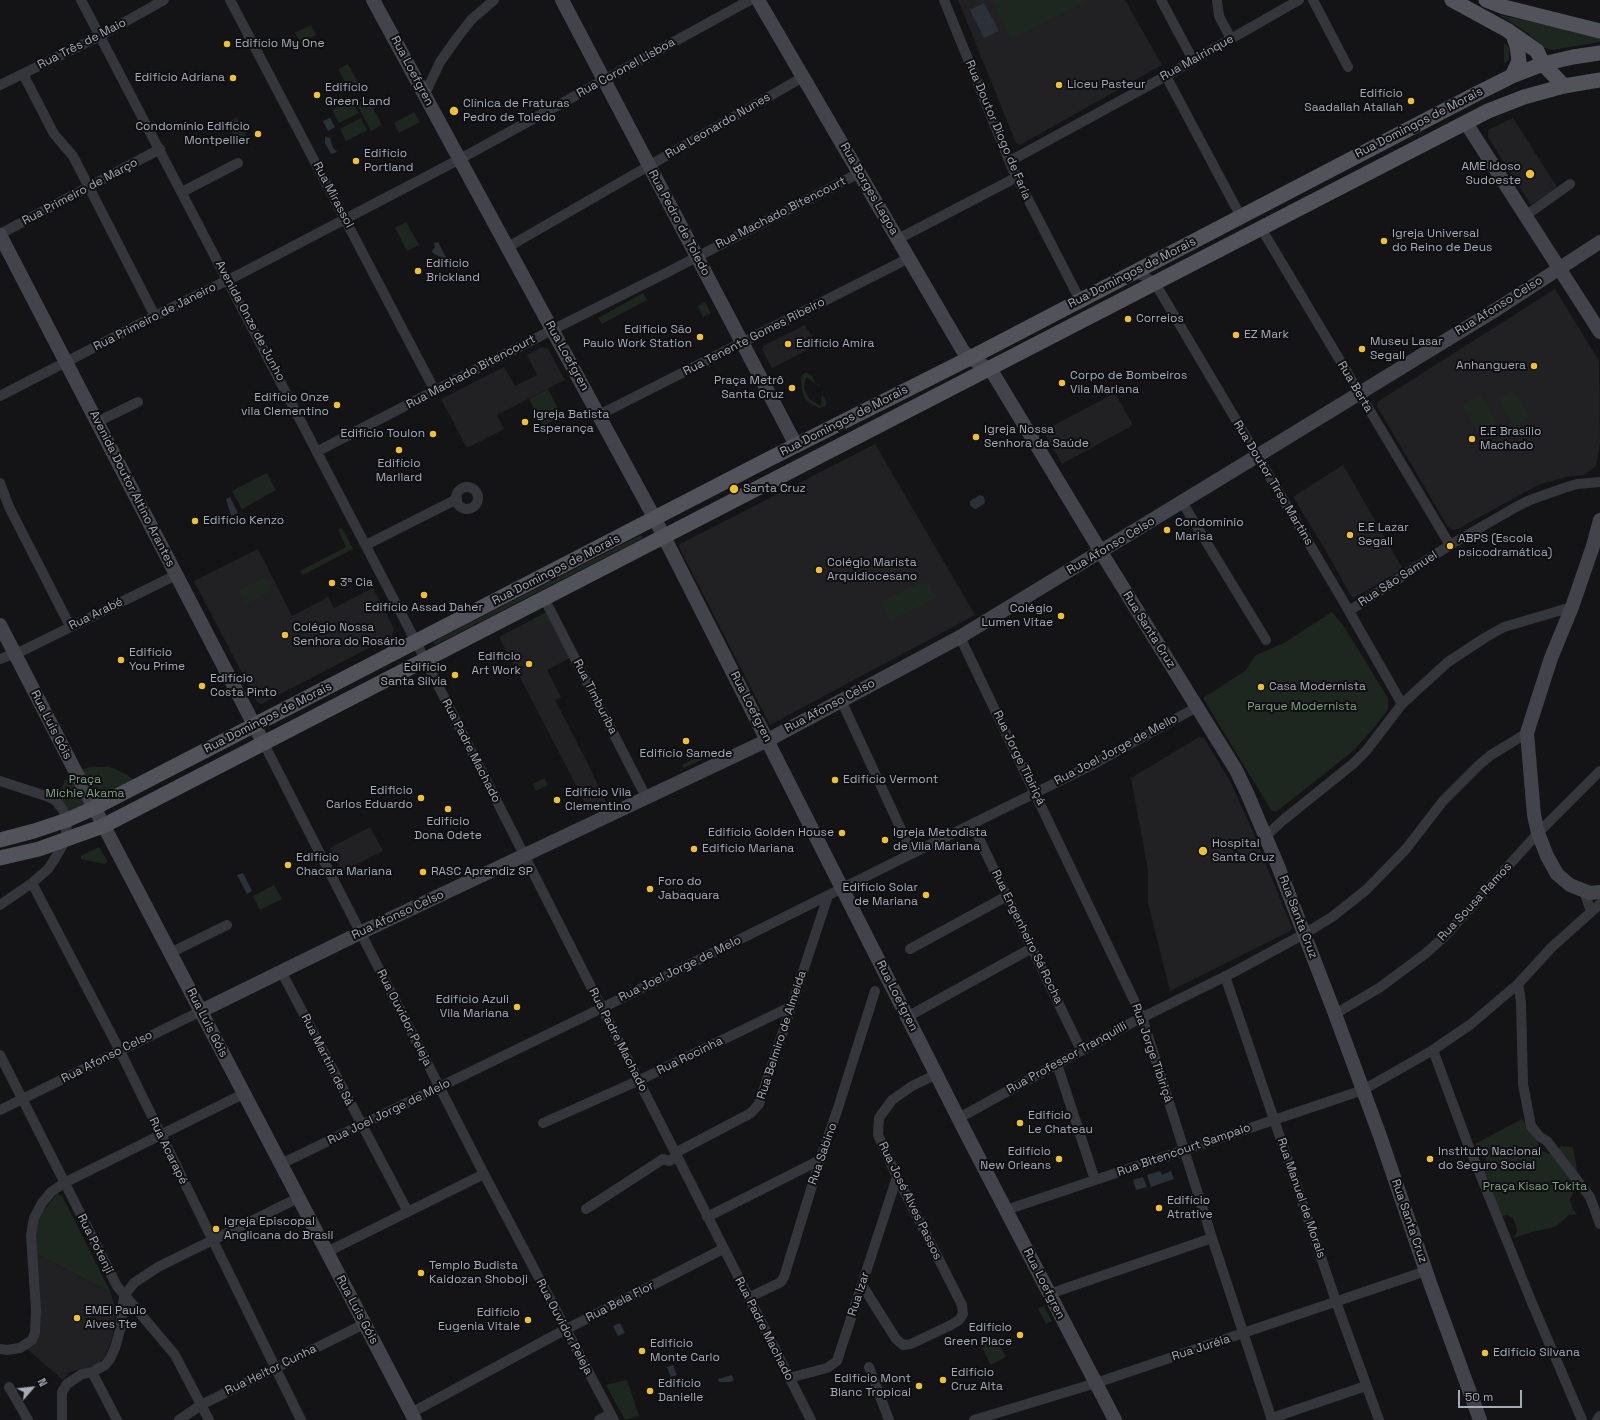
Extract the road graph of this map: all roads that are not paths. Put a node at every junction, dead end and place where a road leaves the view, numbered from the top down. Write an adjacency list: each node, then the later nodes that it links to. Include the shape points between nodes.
1 (81, 0): 18 (street, Avenida Onze de Junho)
2 (164, 0): 18 (street, Rua Três de Maio)
3 (230, 0): 47 (street, Rua Mirassol)
4 (373, 0): 32 (street, Rua Loefgren)
5 (494, 0): 32 (street, via 471,20 457,38 440,62)
6 (562, 0): 28 (street, Rua Pedro de Toledo)
7 (750, 0): 28 (street, Rua Coronel Lisboa)
8 (758, 0): 27 (street, Rua Borges Lagoa)
9 (944, 0): 37 (street, Rua Doutor Diogo de Faria)
10 (1160, 0): 21 (street)
11 (1216, 0): 19 (street, via 1219,16)
12 (1299, 0): 19 (street, Rua Mairinque)
13 (1313, 0): 23 (street)
14 (1452, 0): 17 (main road)
15 (1486, 0): 16 (main road, via 1504,7)
16 (1600, 31)
17 (1514, 35): 22 (main road, via 1537,51); 26 (main road, via 1519,61)
18 (100, 36): 24 (street, Rua Três de Maio); 35 (street, Avenida Onze de Junho)
19 (1231, 39): 21 (street, Rua Mairinque)
20 (1600, 53): 22 (main road, Rua Domingos de Morais)
21 (1193, 60): 25 (street, Rua Mairinque)
22 (1543, 64): 26 (main road, Rua Domingos de Morais); 31 (main road)
23 (1348, 67)
24 (23, 74): 30 (street, Rua Três de Maio); 43 (street, via 54,134 73,156)
25 (1166, 76): 37 (street, Rua Mairinque); 46 (street)
26 (1512, 76): 33 (main road, Rua Domingos de Morais)
27 (803, 77): 39 (street, Rua Leonardo Nunes); 40 (street, Rua Borges Lagoa)
28 (604, 80): 36 (street, Rua Coronel Lisboa); 39 (street, Rua Pedro de Toledo)
29 (1600, 80): 31 (main road, Rua Domingos de Morais)
30 (0, 85)
31 (1564, 86): 34 (main road, Rua Domingos de Morais, via 1502,105)
32 (424, 94): 36 (street, Rua Loefgren)
33 (1476, 94): 34 (main road, via 1468,111); 46 (main road, Rua Domingos de Morais)
34 (1466, 123): 45 (street); 48 (main road, Rua Domingos de Morais)
35 (160, 149): 43 (street, Rua Primeiro de Março); 44 (street, Avenida Onze de Junho)
36 (460, 159): 47 (street, Rua Primeiro de Janeiro); 52 (street, Rua Loefgren)
37 (1010, 161): 41 (street, Rua Doutor Diogo de Faria)
38 (238, 163): 44 (street)
39 (649, 165): 52 (street, Rua Leonardo Nunes); 53 (street, Rua Pedro de Toledo)
40 (859, 173): 50 (street, Rua Borges Lagoa); 53 (street, Rua Machado Bitencourt)
41 (1016, 176): 50 (street); 59 (street, Rua Doutor Diogo de Faria)
42 (1570, 184): 45 (street)
43 (89, 186): 49 (street, Rua Primeiro de Março); 60 (street)
44 (182, 192): 57 (street, Avenida Onze de Junho)
45 (1525, 216): 55 (street)
46 (1241, 217): 56 (main road, Rua Domingos de Morais)
47 (346, 218): 57 (street, Rua Primeiro de Janeiro); 67 (street, Rua Mirassol)
48 (1262, 228): 58 (main road, Rua Domingos de Morais); 68 (street, Rua Berta)
49 (0, 234): 65 (street, Avenida Doutor Altino Arantes)
50 (898, 239): 54 (street, Rua Borges Lagoa)
51 (1600, 242): 55 (street, Rua Afonso Celso)
52 (508, 247): 61 (street, Rua Loefgren)
53 (697, 257): 61 (street, Rua Machado Bitencourt); 63 (street, Rua Pedro de Toledo)
54 (909, 258): 63 (street, Rua Tenente Gomes Ribeiro); 64 (street, Rua Borges Lagoa, via 963,351)
55 (1560, 268): 62 (street); 68 (street, Rua Afonso Celso)
56 (1134, 272): 58 (street); 59 (main road, Rua Domingos de Morais)
57 (228, 280): 60 (street, Rua Primeiro de Janeiro); 74 (street, Avenida Onze de Junho)
58 (1155, 283): 66 (main road, Rua Domingos de Morais); 75 (street, Rua Doutor Tirso Martins)
59 (1080, 300): 64 (main road, Rua Domingos de Morais)
60 (155, 316): 65 (street, Rua Primeiro de Janeiro)
61 (552, 330): 67 (street, Rua Machado Bitencourt); 71 (street, Rua Loefgren)
62 (1600, 332)
63 (742, 343): 71 (street, Rua Tenente Gomes Ribeiro); 73 (street, Rua Pedro de Toledo)
64 (970, 358): 66 (street, Rua Borges Lagoa); 73 (main road, Rua Domingos de Morais)
65 (67, 362): 69 (street, Rua Primeiro de Janeiro); 72 (street, Avenida Doutor Altino Arantes)
66 (989, 369): 82 (main road, Rua Domingos de Morais); 85 (street, Rua Santa Cruz)
67 (435, 391): 74 (street, Rua Machado Bitencourt)
68 (1359, 393): 75 (street, Rua Afonso Celso); 84 (street, Rua Berta)
69 (0, 396)
70 (138, 402): 72 (street)
71 (599, 415): 80 (street, Rua Loefgren)
72 (97, 422): 86 (street, Avenida Doutor Altino Arantes)
73 (796, 446): 80 (main road, Rua Domingos de Morais)
74 (318, 451): 83 (street, Avenida Onze de Junho)
75 (1257, 456): 79 (street, Rua Afonso Celso); 89 (street, Rua Doutor Tirso Martins)
76 (1600, 482): 84 (street, Rua São Samuel, via 1577,484 1530,500)
77 (0, 483): 91 (street, via 9,507)
78 (457, 499): 83 (street)
79 (1182, 502): 85 (street, Rua Afonso Celso); 93 (street)
80 (655, 519): 82 (street, Rua Loefgren); 94 (main road, Rua Domingos de Morais)
81 (1600, 520): 88 (street, via 1594,546)
82 (664, 536): 87 (main road, Rua Domingos de Morais); 103 (street, Rua Loefgren)
83 (366, 545): 94 (street, Avenida Onze de Junho)
84 (1450, 545): 89 (street, Rua São Samuel)
85 (1101, 552): 92 (street, Rua Afonso Celso); 100 (street, Rua Santa Cruz)
86 (176, 575): 91 (street, Rua Arabé); 101 (street, Avenida Doutor Altino Arantes)
87 (544, 598): 97 (main road, Rua Domingos de Morais); 108 (street, Rua Timburiba)
88 (1572, 607): 99 (street, via 1504,627 1486,637 1439,670); 102 (street, via 1551,658)
89 (1349, 610): 99 (street, Rua Doutor Tirso Martins)
90 (0, 625): 95 (street, Rua Luis Góis)
91 (70, 626): 95 (street, Rua Arabé)
92 (960, 637): 98 (street, Rua Afonso Celso); 107 (street, Rua Jorge Tibiriçá)
93 (1266, 640)
94 (416, 642): 97 (street, Rua Padre Machado); 101 (main road, Rua Domingos de Morais)
95 (15, 654): 96 (street, Rua Arabé); 109 (street, Rua Luis Góis)
96 (0, 659)
97 (425, 660): 104 (main road, Rua Domingos de Morais); 118 (street, Rua Padre Machado)
98 (841, 700): 103 (street, Rua Afonso Celso); 117 (street)
99 (1402, 704): 113 (street, via 1354,763 1282,821)
100 (1196, 707): 107 (street, Rua Joel Jorge de Mello, via 1094,764); 113 (street, Rua Santa Cruz, via 1236,770)
101 (254, 725): 104 (street, Avenida Doutor Altino Arantes); 109 (main road, Rua Domingos de Morais)
102 (1527, 733): 114 (street, via 1533,807); 131 (street, Rua Professor Tranquilli, via 1479,765 1443,801 1406,849 1366,890 1332,917)
103 (768, 740): 108 (street, Rua Afonso Celso); 121 (street, Rua Loefgren)
104 (263, 742): 112 (main road, Rua Domingos de Morais); 130 (street, Rua Ouvidor Peleja)
105 (1600, 771): 114 (street, Rua Sousa Ramos)
106 (0, 781): 110 (street, via 56,801)
107 (1035, 793): 111 (street, Rua Joel Jorge de Melo); 144 (street, Rua Jorge Tibiriçá)
108 (646, 797): 118 (street, Rua Afonso Celso)
109 (94, 808): 110 (main road, Rua Domingos de Morais); 112 (street, Rua Luis Góis)
110 (67, 820): 115 (main road, Rua Domingos de Morais); 116 (street)
111 (972, 824): 117 (street, Rua Joel Jorge de Melo); 125 (street, Rua Engenheiro Sá Rocha)
112 (103, 826): 116 (main road, Rua Domingos de Morais); 134 (street, Rua Luis Góis)
113 (1264, 831): 131 (street, Rua Santa Cruz)
114 (1538, 833): 122 (street, via 1558,874 1570,885); 143 (street, Rua Sousa Ramos, via 1444,937 1425,954 1379,988)
115 (0, 840)
116 (65, 841): 119 (main road, Rua Domingos de Morais); 120 (street, via 48,869)
117 (912, 853): 121 (street, Rua Joel Jorge de Melo)
118 (524, 856): 130 (street, Rua Afonso Celso); 140 (street, Rua Padre Machado)
119 (0, 858)
120 (32, 883): 127 (street); 147 (street, Rua Acarapé)
121 (841, 888): 124 (street, Rua Joel Jorge de Melo); 142 (street, Rua Loefgren)
122 (1584, 891): 123 (street); 128 (street)
123 (1600, 892)
124 (828, 896): 139 (street, Rua Belmiro de Almeida); 140 (street, Rua Joel Jorge de Melo)
125 (1007, 896): 132 (street, Rua Engenheiro Sá Rocha); 133 (street)
126 (1600, 904): 128 (street, Rua Bitencourt Sampaio)
127 (0, 905)
128 (1591, 912): 137 (street, Rua Bitencourt Sampaio, via 1552,947)
129 (227, 926): 134 (street)
130 (360, 933): 135 (street, Rua Afonso Celso); 152 (street, Rua Ouvidor Peleja)
131 (1304, 934): 136 (street, Rua Professor Tranquilli); 143 (street, Rua Santa Cruz)
132 (1032, 948): 142 (street); 145 (street, Rua Engenheiro Sá Rocha)
133 (910, 949)
134 (170, 953): 141 (street, Rua Luis Góis)
135 (281, 971): 141 (street, Rua Afonso Celso); 160 (street, Rua Martim de Sá)
136 (1225, 976): 144 (street, Rua Professor Tranquilli); 158 (street, Rua Manuel de Morais)
137 (1518, 984): 146 (street, Rua Bitencourt Sampaio, via 1471,1024); 175 (street, via 1521,1002 1523,1084 1528,1119 1535,1132 1547,1141 1590,1197)
138 (876, 991): 164 (street, Rua Sabino)
139 (792, 1006): 151 (street, Rua Rocinha); 163 (street, Rua Belmiro de Almeida, via 757,1108)
140 (602, 1008): 151 (street, Rua Padre Machado); 152 (street, Rua Joel Jorge de Melo)
141 (201, 1011): 147 (street, Rua Afonso Celso); 154 (street, Rua Luis Góis)
142 (905, 1013): 150 (street, Rua Loefgren)
143 (1335, 1014): 153 (street, Rua Santa Cruz)
144 (1142, 1017): 145 (street, Rua Professor Tranquilli); 162 (street, Rua Jorge Tibiriçá)
145 (1081, 1050): 149 (street, Rua Professor Tranquilli)
146 (1433, 1050): 153 (street, Rua Bitencourt Sampaio); 215 (street, via 1478,1169)
147 (120, 1051): 155 (street, Rua Afonso Celso); 161 (street, Rua Acarapé)
148 (0, 1055): 155 (street, Rua Potenji)
149 (1057, 1064): 157 (street, Rua Professor Tranquilli); 168 (street)
150 (937, 1074): 157 (street, Rua Loefgren); 167 (street, Rua José Alves Passos, via 901,1093 892,1100 879,1118 878,1135)
151 (638, 1081): 159 (street, Rua Rocinha); 163 (street, Rua Padre Machado)
152 (440, 1087): 160 (street, Rua Joel Jorge de Melo); 166 (street, Rua Ouvidor Peleja)
153 (1363, 1090): 158 (street, Rua Bitencourt Sampaio); 180 (street, Rua Santa Cruz)
154 (243, 1094): 161 (street); 165 (street, Rua Luis Góis)
155 (22, 1100): 156 (street, Rua Afonso Celso); 169 (street, Rua Potenji)
156 (0, 1110)
157 (958, 1118): 172 (street, Rua Loefgren)
158 (1274, 1119): 162 (street, Rua Bitencourt Sampaio); 185 (street, Rua Manuel de Morais)
159 (543, 1123)
160 (361, 1125): 165 (street, Rua Joel Jorge de Melo); 173 (street, Rua Martim de Sá)
161 (160, 1135): 169 (street); 177 (street, Rua Acarapé)
162 (1184, 1150): 168 (street, Rua Bitencourt Sampaio); 176 (street, Rua Jorge Tibiriçá)
163 (676, 1155): 171 (street, Rua Belmiro de Almeida, via 669,1161 664,1159); 174 (street, Rua Padre Machado)
164 (820, 1160): 174 (street); 184 (street, Rua Sabino, via 781,1282)
165 (281, 1164): 170 (street, Rua Luis Góis)
166 (484, 1174): 173 (street); 187 (street, Rua Ouvidor Peleja)
167 (897, 1177): 181 (street, Rua Izar); 181 (street, Rua José Alves Passos, via 962,1305 963,1314 959,1320 911,1344 903,1345 896,1339)
168 (1095, 1180): 172 (street, Rua Bitencourt Sampaio)
169 (64, 1183): 183 (street, Rua Potenji); 189 (street, via 51,1192 34,1218 31,1235 35,1333 27,1344 13,1350)
170 (298, 1198): 177 (street); 179 (street, Rua Luis Góis)
171 (586, 1209)
172 (1006, 1210): 182 (street, Rua Loefgren)
173 (408, 1212): 179 (street)
174 (707, 1217): 178 (street, Rua Padre Machado)
175 (1600, 1224)
176 (1212, 1238): 182 (street); 188 (street, Rua Jorge Tibiriçá)
177 (212, 1240): 183 (street, via 143,1276); 191 (street, Rua Acarapé)
178 (723, 1248): 184 (street, Rua Padre Machado); 187 (street, Rua Bela Flor)
179 (327, 1252): 186 (street, Rua Luis Góis)
180 (1426, 1271): 185 (street, Rua Juréia); 214 (street, Rua Santa Cruz)
181 (862, 1285): 193 (street, Rua Izar, via 837,1360 827,1368)
182 (1049, 1294): 194 (street, Rua Loefgren)
183 (124, 1296): 192 (street, via 115,1348 104,1366); 197 (street, Rua Potenji, via 168,1346)
184 (748, 1298): 193 (street, Rua Padre Machado)
185 (1336, 1302): 188 (street, Rua Juréia); 195 (street, Rua Manuel de Morais)
186 (364, 1324): 191 (street, Rua Heitor Cunha); 199 (street, Rua Luis Góis)
187 (565, 1329): 199 (street, Rua Bela Flor); 200 (street, Rua Ouvidor Peleja)
188 (1243, 1333): 194 (street, Rua Juréia); 201 (street, Rua Jorge Tibiriçá)
189 (0, 1349)
190 (869, 1366): 210 (street)
191 (275, 1368): 197 (street, Rua Heitor Cunha); 207 (street, Rua Acarapé)
192 (92, 1372): 203 (street, via 82,1374 67,1384 62,1392); 204 (street)
193 (789, 1378): 209 (street, Rua Padre Machado)
194 (1096, 1383): 211 (street, Rua Juréia); 212 (street, Rua Loefgren)
195 (1366, 1386): 201 (street); 213 (street, Rua Manuel de Morais)
196 (9, 1387): 202 (street)
197 (201, 1405): 205 (street, Rua Heitor Cunha); 206 (street, Rua Potenji)
198 (1600, 1416): 216 (street)
199 (413, 1417)
200 (612, 1417): 208 (street)
201 (1272, 1419)
202 (28, 1420)
203 (62, 1420)
204 (117, 1420)
205 (180, 1420)
206 (209, 1420)
207 (301, 1420)
208 (599, 1420)
209 (811, 1420)
210 (889, 1420)
211 (974, 1420)
212 (1115, 1420)
213 (1379, 1420)
214 (1480, 1420)
215 (1582, 1420)
216 (1597, 1420)

